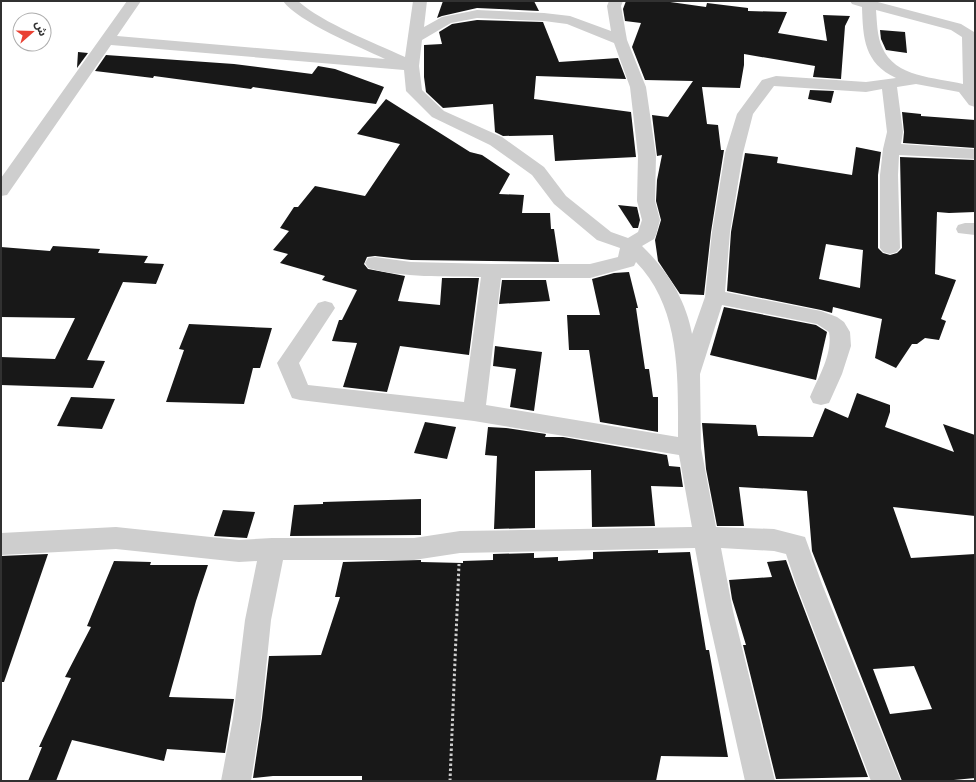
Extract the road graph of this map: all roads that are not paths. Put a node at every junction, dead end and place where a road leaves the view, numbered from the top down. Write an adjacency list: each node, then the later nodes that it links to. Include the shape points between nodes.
1 (134, 1): 7 (street)
2 (290, 1): 9 (street, via 324,24)
3 (420, 1): 6 (street)
4 (616, 1): 8 (street, via 614,6)
5 (863, 2): 10 (street, via 874,48 882,62); 12 (street, via 956,27 969,35)
6 (414, 38): 8 (street, via 448,20 477,14 570,20); 9 (street)
7 (106, 40): 9 (street); 15 (street)
8 (620, 40): 16 (street, via 638,87 647,156 646,201 651,220 647,235)
9 (411, 66): 16 (street, via 414,91 438,114 496,141 538,171 560,200 604,236)
10 (916, 79): 11 (street); 12 (street, via 965,89)
11 (889, 83): 13 (street, via 894,132); 20 (street, via 866,87 776,81 768,83 745,114 734,153 721,232)
12 (973, 100)
13 (891, 149): 14 (street); 17 (street, via 888,175)
14 (975, 154)
15 (1, 192)
16 (630, 245): 19 (street, via 627,261 590,271); 22 (street, via 654,271 679,318)
17 (890, 248)
18 (375, 263): 19 (street, via 411,268)
19 (492, 271): 24 (street)
20 (715, 297): 22 (street); 23 (street, via 821,318 833,323 840,332 840,345)
21 (325, 308): 24 (street, via 288,363 300,392)
22 (689, 375): 25 (street)
23 (821, 397)
24 (474, 412): 25 (street)
25 (689, 448): 26 (street)
26 (707, 536): 28 (street, via 460,542 414,549); 30 (street, via 720,610); 31 (street, via 774,540 796,546)
27 (1, 544): 28 (street, via 116,538 239,551)
28 (272, 549): 29 (street, via 258,620 247,718)
29 (236, 781)
30 (760, 781)
31 (886, 781)

